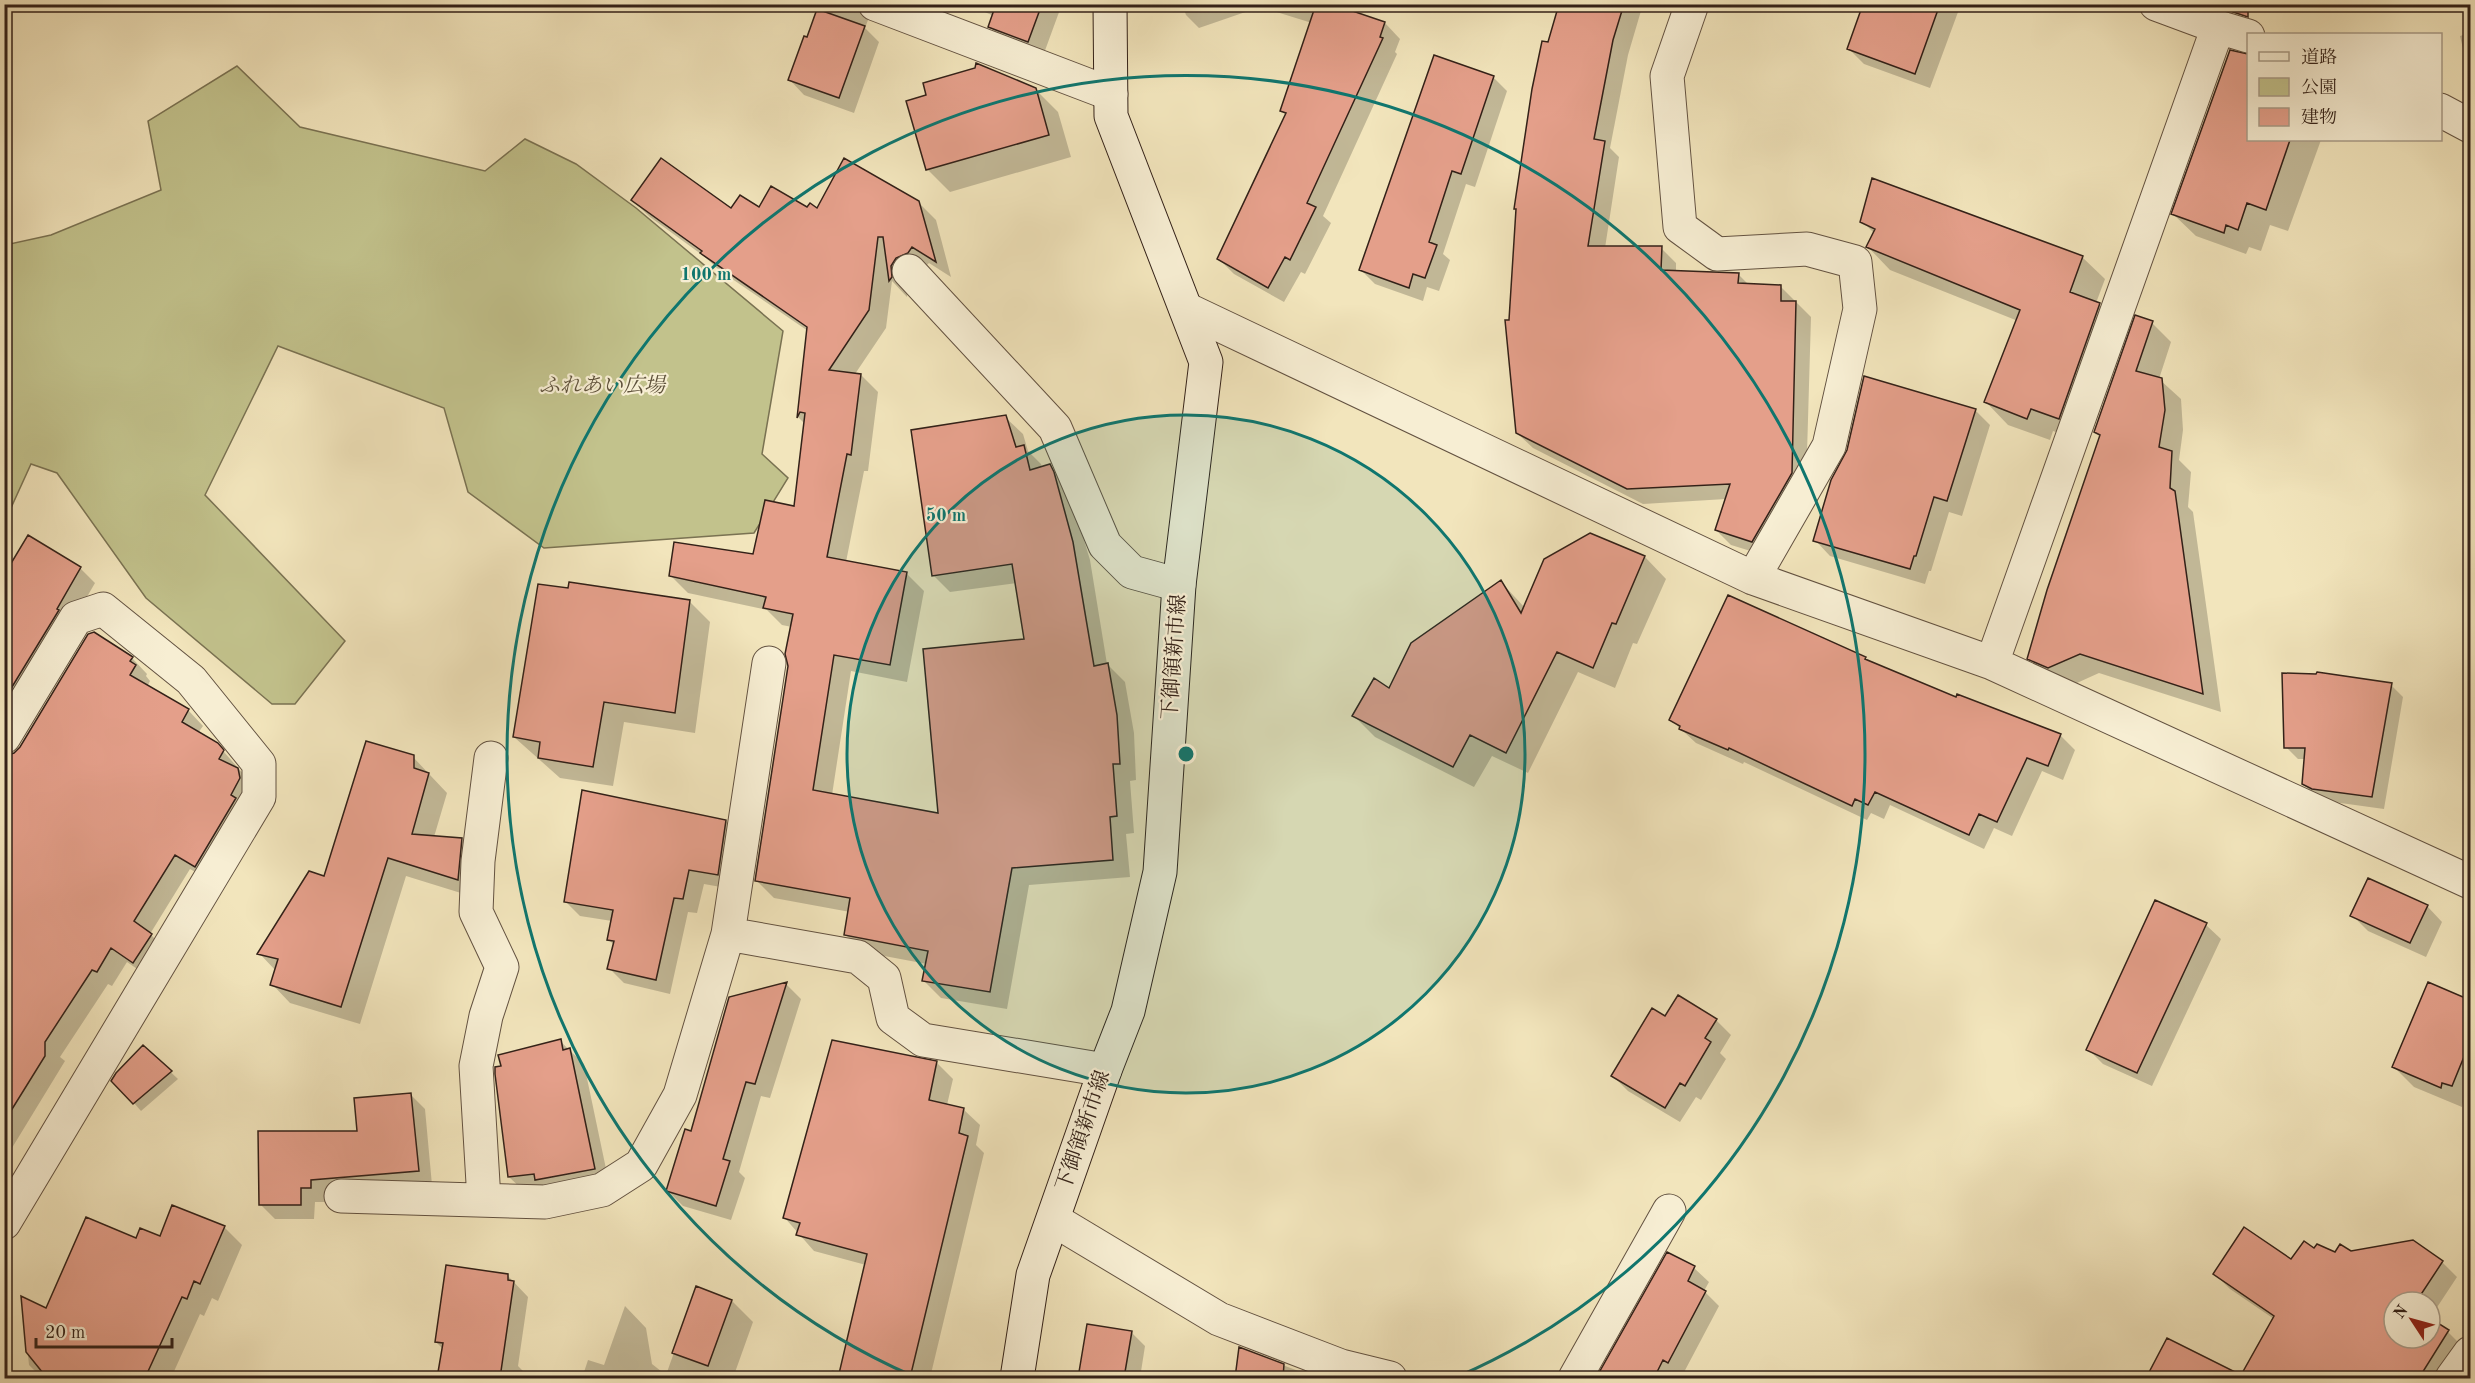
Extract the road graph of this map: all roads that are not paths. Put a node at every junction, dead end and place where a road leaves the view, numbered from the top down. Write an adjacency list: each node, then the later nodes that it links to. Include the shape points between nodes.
1 (875, 4): 7 (street)
2 (1110, 4): 7 (street, 下御領新市線)
3 (1692, 4): 12 (street, via 1667,75 1680,227 1717,254 1807,249 1855,262 1860,309 1829,446)
4 (2156, 4): 5 (street)
5 (2218, 27): 6 (street); 15 (street)
6 (2247, 36)
7 (1111, 94): 11 (street, 下御領新市線, via 1111,116)
8 (2442, 111): 9 (street)
9 (2470, 126)
10 (909, 271): 13 (street, via 1055,428 1105,545 1132,572)
11 (1186, 309): 12 (street); 13 (street, 下御領新市線, via 1206,362)
12 (1753, 578): 15 (street)
13 (1179, 585): 20 (street, 下御領新市線, via 1160,872 1128,1011)
14 (769, 663): 19 (street)
15 (1992, 663): 18 (street)
16 (4, 737): 25 (street, via 76,618 104,609 191,680 260,765 259,797)
17 (491, 758): 22 (street, via 476,912 502,967 486,1016 476,1066)
18 (2470, 882)
19 (728, 934): 20 (street, via 858,957 884,978 893,1018 923,1040); 22 (street, via 680,1095 641,1165 602,1190 545,1202)
20 (1105, 1070): 24 (street, 下御領新市線)
21 (341, 1196): 22 (street)
22 (484, 1200)
23 (1669, 1211): 29 (street)
24 (1054, 1220): 27 (street, 下御領新市線, via 1034,1275); 28 (street, via 1219,1319 1341,1366)
25 (4, 1223)
26 (2470, 1353): 30 (street)
27 (1017, 1378)
28 (1390, 1378)
29 (1575, 1378)
30 (2452, 1378)

